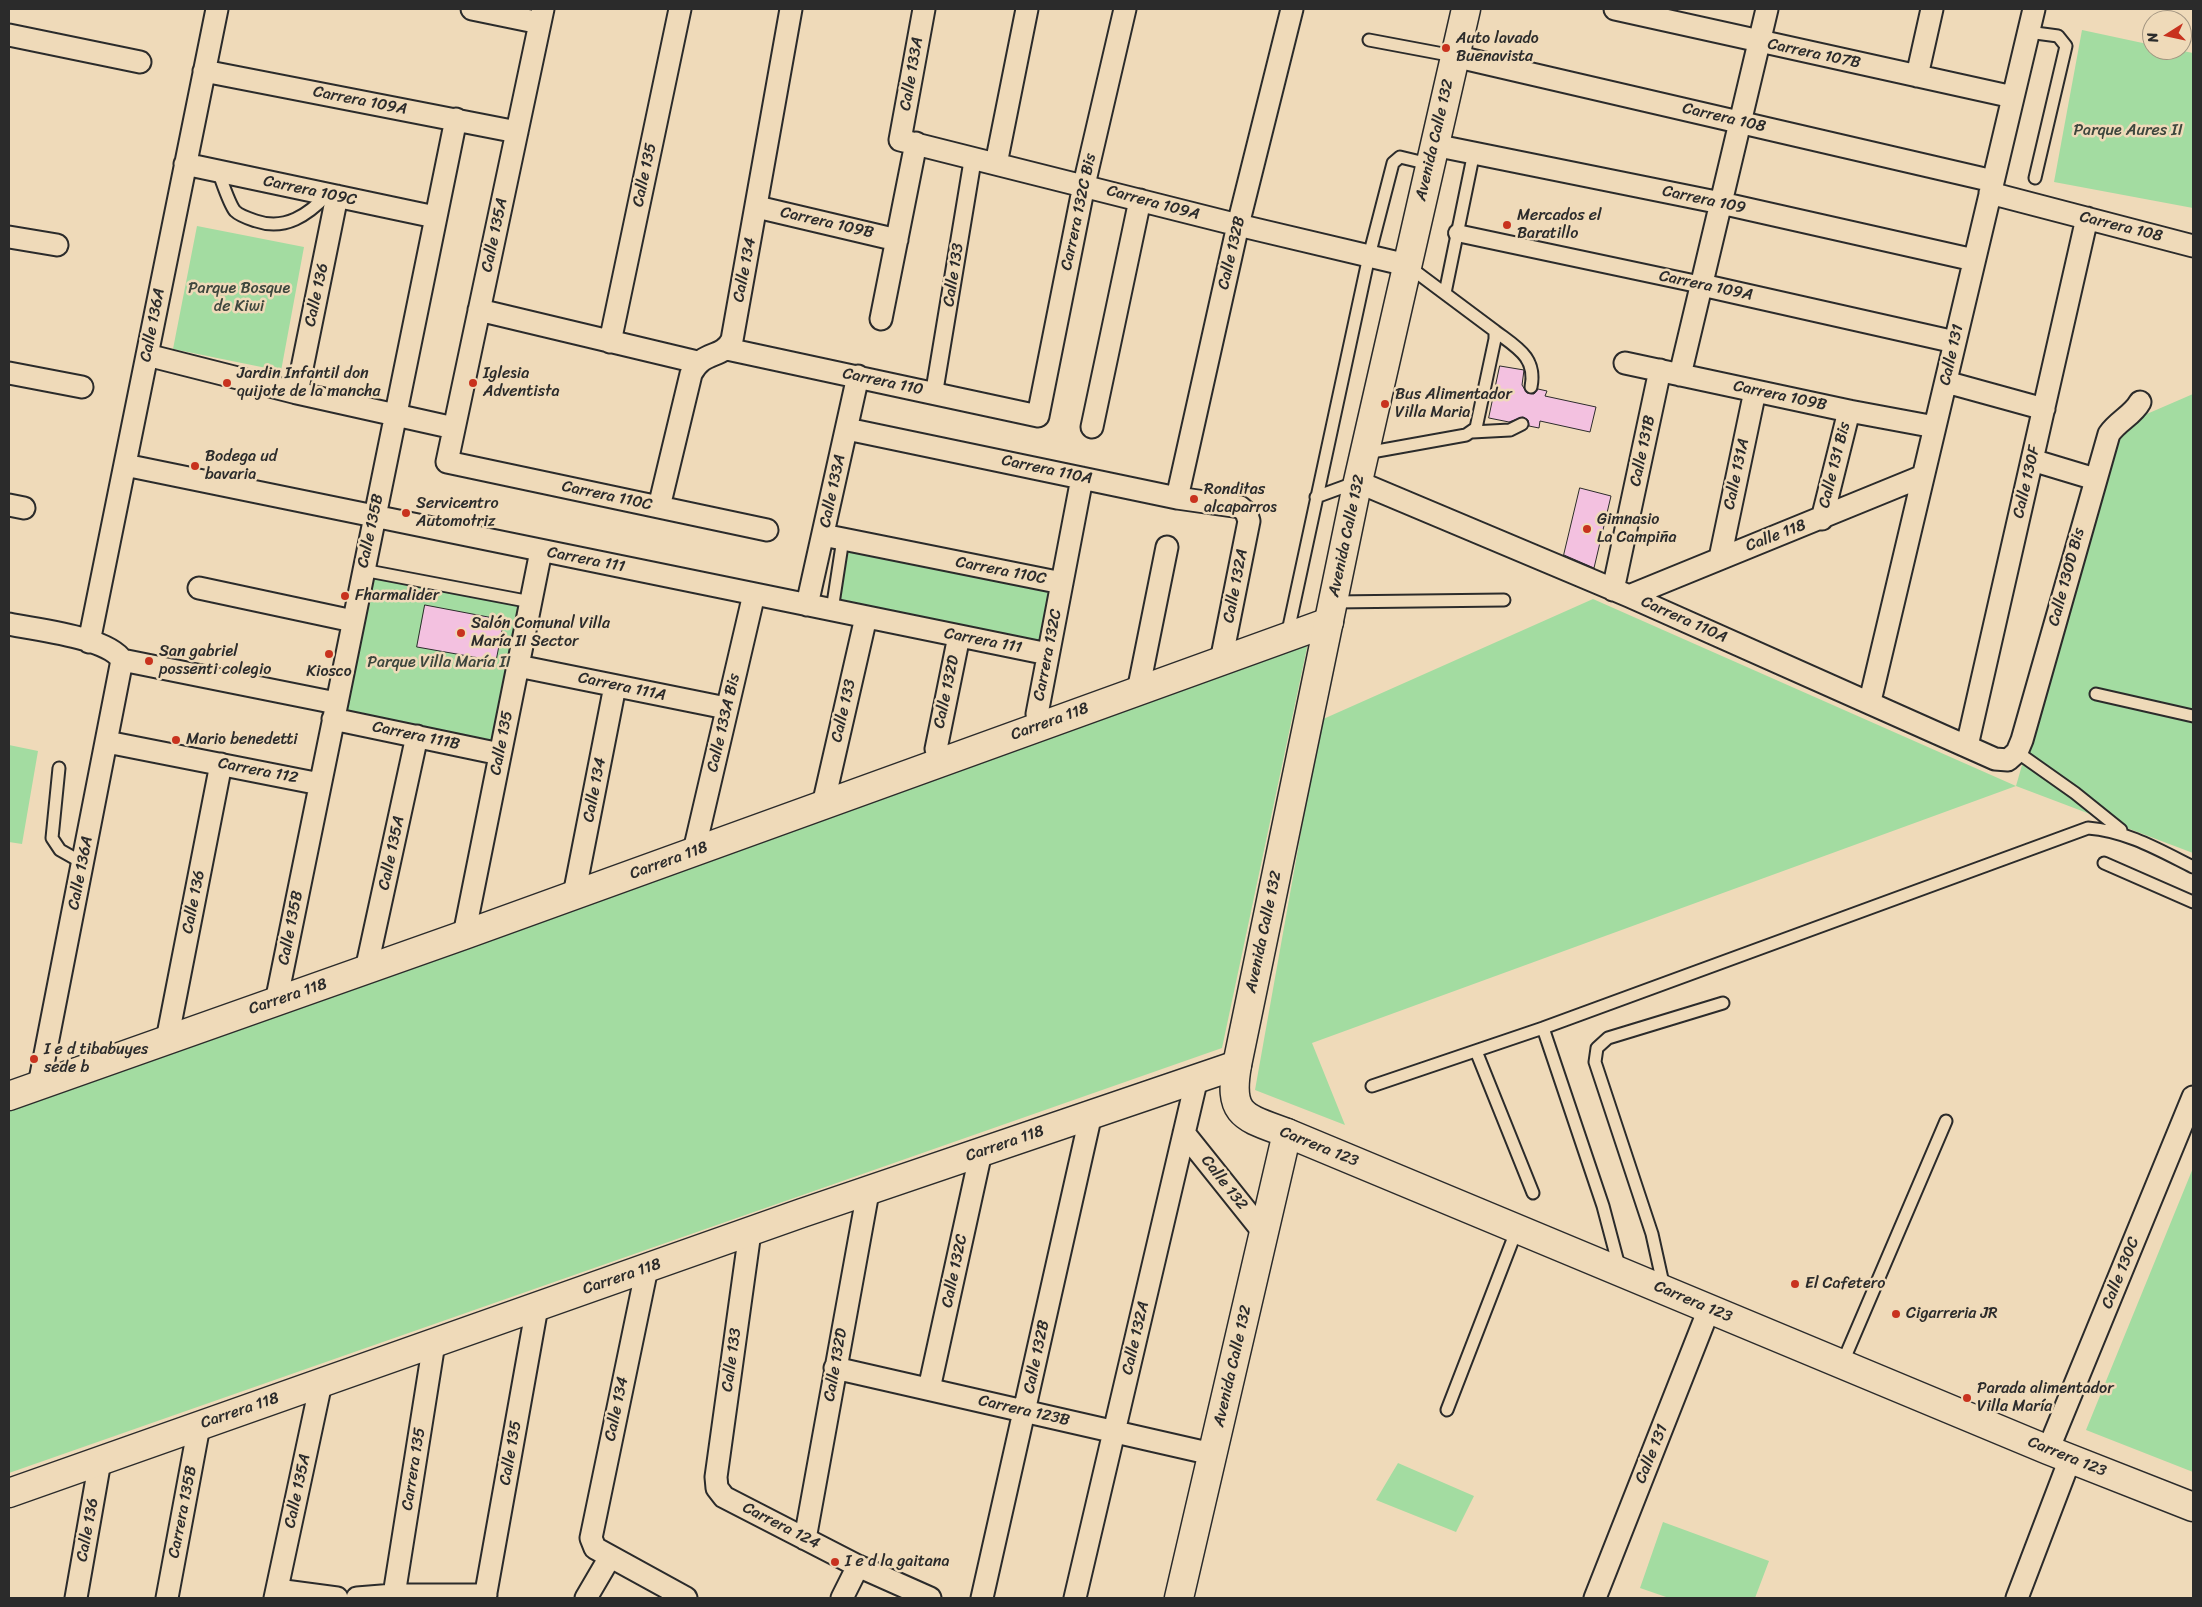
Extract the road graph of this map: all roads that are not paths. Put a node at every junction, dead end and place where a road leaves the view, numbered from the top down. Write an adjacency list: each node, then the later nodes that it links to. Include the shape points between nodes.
1 (216, 9): 21 (street, Calle 136A)
2 (472, 9): 14 (street)
3 (680, 9): 57 (street, Calle 135)
4 (791, 9): 40 (street, Calle 134)
5 (924, 9): 27 (street, Calle 133A)
6 (1027, 9): 32 (street)
7 (1125, 9): 35 (street, Carrera 132C Bis)
8 (1292, 9): 43 (street, Calle 132B)
9 (1466, 9): 19 (street, Avenida Calle 132)
10 (1615, 9): 18 (street, Carrera 107B)
11 (1767, 9): 18 (street, Calle 131B)
12 (1932, 9): 22 (street)
13 (2034, 9): 15 (street, Calle 131)
14 (541, 16): 26 (street, Calle 135A)
15 (2028, 32): 23 (street, Calle 131); 34 (lane, via 2058,36 2066,46)
16 (9, 35): 20 (street)
17 (1369, 40): 19 (lane)
18 (1759, 42): 22 (street, Carrera 107B); 25 (street, Calle 131B)
19 (1454, 56): 25 (street, Carrera 108); 29 (street, Avenida Calle 132)
20 (140, 62)
21 (204, 71): 24 (street, Carrera 109A); 31 (street, Calle 136A)
22 (1917, 76): 23 (street, Carrera 107B)
23 (2013, 97): 36 (street, Calle 131)
24 (456, 119): 26 (street, Carrera 109A); 41 (street, Calle 135B)
25 (1741, 122): 36 (street, Carrera 108); 39 (street, Calle 131B)
26 (517, 132): 54 (street, Calle 135A)
27 (908, 141): 30 (street, Carrera 109A); 46 (street, Calle 133A)
28 (1474, 152): 29 (street, Carrera 109); 39 (street, Carrera 109); 44 (lane)
29 (1431, 154): 49 (lane, via 1396,159); 51 (street, Avenida Calle 132)
30 (973, 158): 32 (street, Carrera 109A); 71 (street, Calle 133)
31 (185, 164): 33 (street, Carrera 109C); 60 (street, Calle 136A)
32 (996, 164): 35 (street, Carrera 109A)
33 (218, 171): 37 (street, Carrera 109C); 37 (lane, via 234,211 265,224 281,225 299,218)
34 (2035, 178)
35 (1084, 185): 38 (street, Carrera 109A); 76 (street, Carrera 132C Bis)
36 (1992, 187): 42 (street, Carrera 108); 50 (street, Calle 131)
37 (332, 195): 41 (street, Carrera 109C); 70 (street, Calle 136)
38 (1140, 200): 43 (street, Carrera 109A); 78 (street)
39 (1721, 203): 50 (street, Carrera 109); 52 (street, Calle 131B)
40 (757, 207): 46 (street, Carrera 109B); 59 (street, Calle 134, via 732,340)
41 (436, 217): 75 (street, Calle 135B)
42 (2087, 218): 48 (street, Carrera 108); 73 (street, Calle 130F)
43 (1238, 225): 49 (street, Carrera 109A); 92 (street, Calle 132B)
44 (1457, 233): 52 (street, Carrera 109A); 53 (lane)
45 (9, 237): 47 (street)
46 (897, 240): 55 (street, Calle 133A)
47 (57, 245)
48 (2193, 246)
49 (1369, 256): 51 (street, Carrera 109A); 91 (lane)
50 (1974, 260): 58 (street, Calle 131)
51 (1407, 265): 53 (lane); 83 (street, Avenida Calle 132)
52 (1702, 285): 58 (street, Carrera 109A); 64 (street, Calle 131B)
53 (1445, 294): 56 (lane)
54 (479, 310): 57 (street); 80 (street, Calle 135A)
55 (881, 319)
56 (1495, 331): 68 (lane, via 1523,352 1533,376); 82 (lane, via 1476,428)
57 (610, 342): 61 (street)
58 (1955, 342): 66 (street, Calle 131)
59 (727, 349): 61 (street); 65 (street, Carrera 110)
60 (147, 355): 70 (street); 86 (street, Calle 136A)
61 (697, 362): 93 (street, via 691,374)
62 (1625, 363): 64 (street, Carrera 109B)
63 (9, 373): 67 (street)
64 (1670, 373): 69 (street, Carrera 109B); 105 (street, Calle 131B)
65 (858, 376): 71 (street, Carrera 110); 81 (street, Calle 133A)
66 (1946, 382): 73 (street); 79 (street, Calle 131)
67 (82, 387)
68 (1531, 387)
69 (1755, 391): 74 (street, Carrera 109B); 101 (street, Calle 131A)
70 (297, 393): 75 (street)
71 (934, 393): 76 (street, Carrera 110)
72 (2140, 402): 89 (street, Calle 130D Bis, via 2109,434)
73 (2044, 409): 84 (street, Calle 130F)
74 (1848, 411): 79 (street, Carrera 109B); 96 (street, Calle 131 Bis)
75 (395, 414): 80 (street); 95 (street, Calle 135B)
76 (1038, 416)
77 (1522, 424): 82 (lane, via 1510,430)
78 (1092, 427)
79 (1935, 427): 87 (street, Calle 131)
80 (454, 428): 85 (street, Calle 135A)
81 (847, 429): 88 (street, Carrera 110A); 98 (street, Calle 133A)
82 (1472, 432): 83 (lane)
83 (1364, 453): 90 (street, Avenida Calle 132)
84 (2032, 460): 89 (street); 132 (street, Calle 130F)
85 (447, 462): 93 (street, Carrera 110C)
86 (125, 465): 95 (street, Carrera 111); 117 (street, Calle 136A)
87 (1923, 476): 96 (street, Calle 118); 125 (street, Calle 131)
88 (1082, 478): 92 (street, Carrera 110A); 103 (street, Carrera 132C)
89 (2094, 479): 135 (street, Calle 130D Bis, via 2022,740)
90 (1358, 482): 91 (lane); 105 (street, Carrera 110A); 111 (street, Avenida Calle 132)
91 (1316, 497): 116 (lane)
92 (1177, 498): 94 (street, Carrera 110A, via 1240,507)
93 (659, 507): 97 (street, Carrera 110C)
94 (1246, 512): 120 (street, Calle 132A, via 1249,521)
95 (374, 517): 100 (street, Carrera 111); 102 (street, Calle 135B)
96 (1822, 519): 101 (street, Calle 118)
97 (767, 530)
98 (833, 537): 103 (street, Carrera 110C); 109 (street, Calle 133A); 110 (lane)
99 (1167, 547): 123 (street)
100 (541, 551): 106 (street, Carrera 111); 108 (street, Calle 135)
101 (1720, 558): 105 (street, Calle 118)
102 (363, 570): 108 (lane); 113 (street, Calle 135B)
103 (1062, 583): 118 (street, Carrera 132C)
104 (199, 588): 113 (street)
105 (1621, 593): 125 (street, Carrera 110A)
106 (754, 594): 109 (street, Carrera 111); 126 (street, Calle 133A Bis)
107 (1504, 600): 111 (lane)
108 (531, 602): 121 (street, Calle 135)
109 (807, 605): 110 (street, Carrera 111)
110 (832, 610): 112 (street, Carrera 111)
111 (1331, 612): 116 (street, Carrera 118); 154 (street, Avenida Calle 132)
112 (866, 617): 115 (street, Carrera 111); 139 (street, Calle 133)
113 (352, 621): 127 (street, Calle 135B)
114 (9, 624): 117 (street, Carrera 111B)
115 (959, 636): 118 (street, Carrera 111); 133 (street, Calle 132D)
116 (1287, 638): 120 (street, Carrera 118)
117 (89, 642): 119 (street, Carrera 111B, via 117,652)
118 (1048, 654): 128 (street, Carrera 132C)
119 (122, 660): 127 (street, Carrera 111B); 131 (street, Calle 136A)
120 (1221, 661): 123 (street, Carrera 118)
121 (518, 666): 122 (street, Carrera 111A); 134 (street, Calle 135)
122 (615, 686): 126 (street, Carrera 111A); 145 (street, Calle 134)
123 (1138, 690): 139 (street, Carrera 118)
124 (2096, 694): 129 (lane)
125 (1870, 701): 132 (street, Carrera 110A)
126 (726, 708): 141 (street, Calle 133A Bis)
127 (334, 711): 130 (street, Carrera 111B); 138 (street, Calle 135B)
128 (1037, 714)
129 (2193, 716)
130 (417, 736): 134 (street, Carrera 111B); 148 (street, Calle 135A)
131 (108, 742): 136 (street, Carrera 112); 142 (street, Calle 136A)
132 (1967, 746): 135 (street, Carrera 110A, via 1995,759)
133 (936, 749)
134 (500, 754): 147 (street, Calle 135)
135 (2012, 756): 140 (lane, via 2075,793)
136 (221, 764): 138 (street, Carrera 112); 152 (street, Calle 136)
137 (59, 768): 142 (lane, via 52,838 60,850)
138 (320, 784): 149 (street, Calle 135B)
139 (823, 805): 141 (street, Carrera 118)
140 (2126, 835): 144 (lane); 151 (lane, via 2088,828)
141 (694, 851): 145 (street, Carrera 118)
142 (83, 863): 156 (street, Calle 136A)
143 (2104, 863): 146 (lane)
144 (2193, 867)
145 (574, 895): 147 (street, Carrera 118)
146 (2193, 902)
147 (464, 935): 148 (street, Carrera 118)
148 (366, 970): 149 (street, Carrera 118)
149 (276, 1002): 152 (street, Carrera 118)
150 (1723, 1003): 172 (lane, via 1608,1038 1598,1048 1595,1062 1656,1248)
151 (1542, 1028): 153 (lane); 171 (lane, via 1604,1206)
152 (167, 1040): 156 (street, Carrera 118)
153 (1476, 1051): 157 (lane); 166 (lane)
154 (1237, 1065): 155 (street, Carrera 118); 163 (street, Carrera 123, via 1233,1095 1241,1112)
155 (1197, 1078): 160 (street, Carrera 118); 162 (street, Calle 132A)
156 (39, 1085): 158 (street, Carrera 118)
157 (1372, 1086)
158 (9, 1096)
159 (2193, 1097): 185 (street, Calle 130C)
160 (1091, 1114): 164 (street, Carrera 118); 181 (street, Calle 132B)
161 (1946, 1121): 176 (lane)
162 (1184, 1133): 169 (street, Calle 132); 183 (street, Calle 132A)
163 (1287, 1134): 167 (street, Carrera 123); 169 (street, Avenida Calle 132)
164 (981, 1152): 165 (street, Carrera 118); 179 (street, Calle 132C)
165 (868, 1192): 168 (street, Carrera 118); 177 (street, Calle 132D)
166 (1533, 1193)
167 (1517, 1229): 171 (street, Carrera 123); 180 (lane)
168 (750, 1232): 170 (street, Carrera 118); 187 (street, Calle 133)
169 (1264, 1233): 184 (street, Avenida Calle 132)
170 (646, 1268): 173 (street, Carrera 118); 191 (street, Calle 134, via 591,1538)
171 (1620, 1272): 172 (street, Carrera 123)
172 (1664, 1290): 174 (street, Carrera 123)
173 (537, 1307): 175 (street, Carrera 118); 195 (street, Calle 135)
174 (1709, 1309): 176 (street, Carrera 123); 207 (street, Calle 131)
175 (434, 1343): 178 (street, Carrera 118); 194 (street, Carrera 135)
176 (1842, 1364): 185 (street, Carrera 123)
177 (835, 1368): 179 (street, Carrera 123B); 190 (street, Calle 132D)
178 (320, 1383): 182 (street, Carrera 118); 193 (street, Calle 135A)
179 (929, 1389): 181 (street, Carrera 123B)
180 (1447, 1410)
181 (1025, 1412): 183 (street, Carrera 123B); 204 (street, Calle 132B)
182 (199, 1426): 186 (street, Carrera 118); 198 (street, Carrera 135B)
183 (1114, 1432): 184 (street, Carrera 123B); 205 (street, Calle 132A)
184 (1212, 1454): 206 (street, Avenida Calle 132)
185 (2059, 1454): 189 (street, Carrera 123); 208 (street, Calle 130C)
186 (100, 1461): 188 (street, Carrera 118); 197 (street, Calle 136)
187 (717, 1488): 190 (street, Carrera 124, via 724,1497)
188 (9, 1493)
189 (2193, 1507)
190 (805, 1539): 192 (street, Carrera 124)
191 (602, 1553): 196 (street); 201 (street)
192 (858, 1566): 202 (street); 203 (street, Carrera 124)
193 (276, 1594): 199 (street)
194 (394, 1594): 195 (street); 200 (street)
195 (486, 1597)
196 (681, 1597)
197 (76, 1598)
198 (167, 1598)
199 (337, 1598)
200 (357, 1598)
201 (586, 1598)
202 (842, 1598)
203 (930, 1598)
204 (982, 1598)
205 (1074, 1598)
206 (1179, 1598)
207 (1595, 1598)
208 (2017, 1598)

